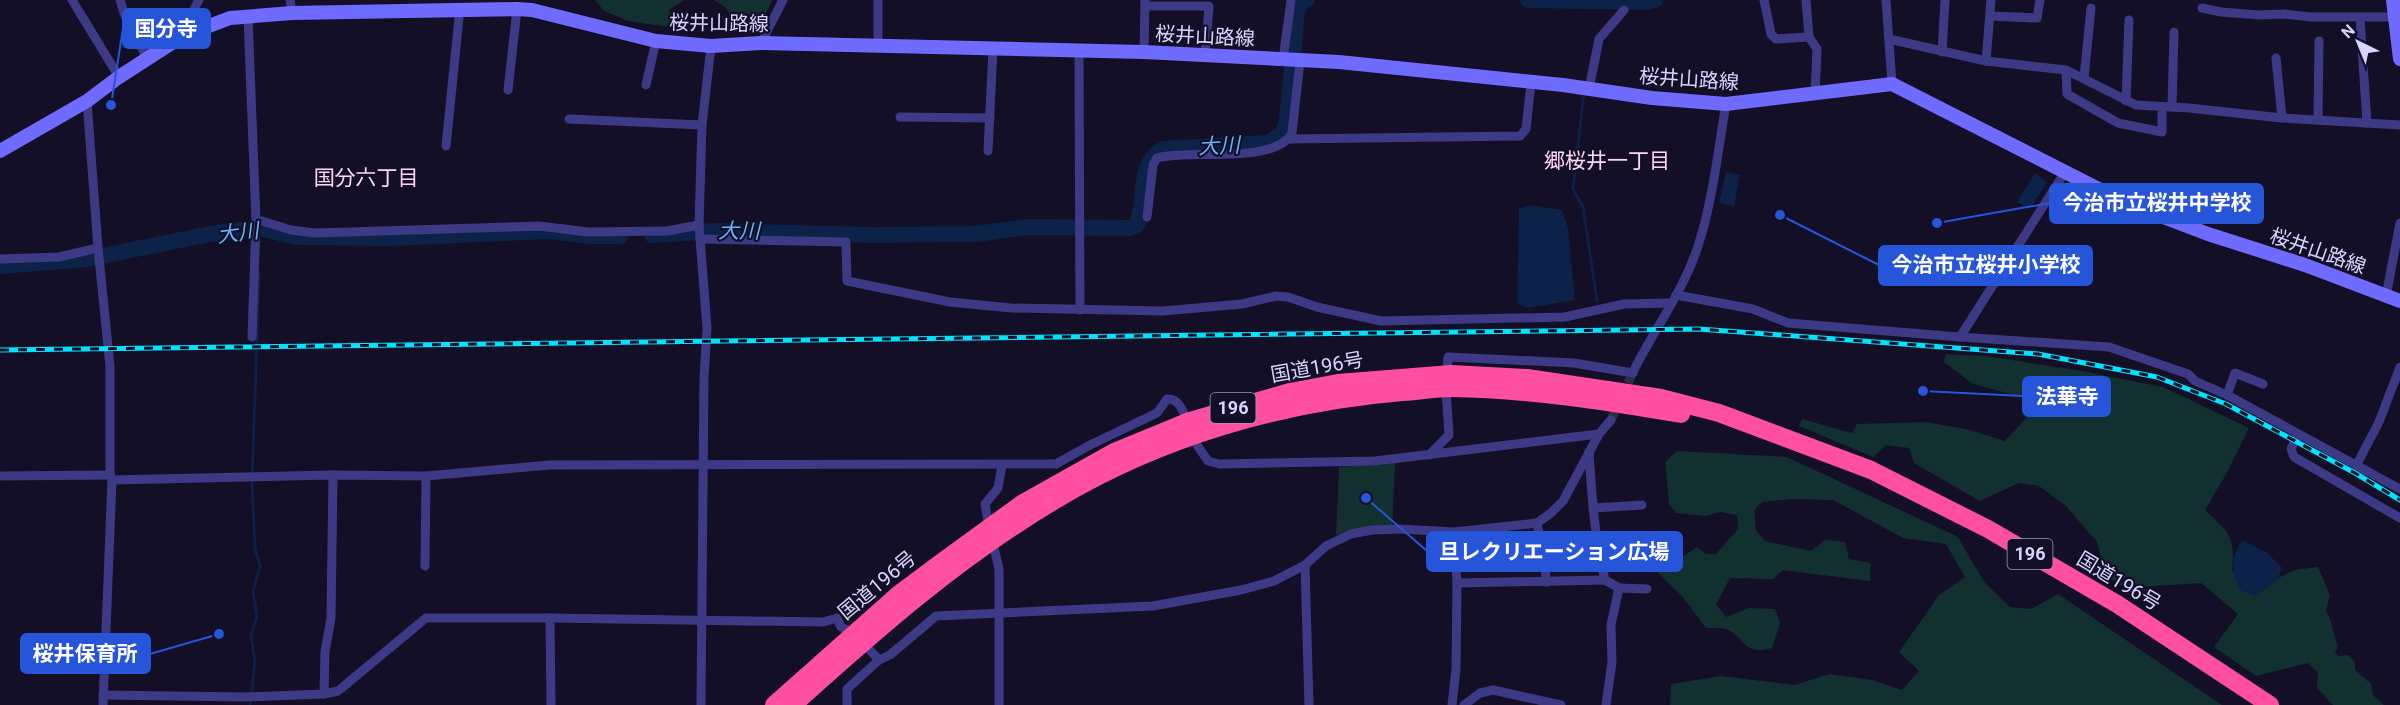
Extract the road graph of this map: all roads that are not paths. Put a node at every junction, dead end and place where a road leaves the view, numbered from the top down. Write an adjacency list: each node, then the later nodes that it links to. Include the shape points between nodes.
1 (72, 0): 49 (street)
2 (120, 0): 42 (street)
3 (199, 0): 28 (street, via 194,9)
4 (783, 0): 34 (street)
5 (878, 0): 35 (street)
6 (1291, 0): 45 (street)
7 (1764, 0): 30 (street, via 1771,34 1776,39)
8 (1806, 0): 30 (street)
9 (1886, 0): 31 (street)
10 (1945, 0): 40 (street)
11 (1991, 0): 23 (street)
12 (2040, 0): 23 (street, via 2037,18)
13 (2393, 0): 25 (main road)
14 (1145, 3): 39 (street); 41 (street, via 1209,6)
15 (492, 4): 18 (main road, 桜井山路線); 21 (main road, 桜井山路線)
16 (532, 5): 21 (main road, 桜井山路線); 32 (main road, 桜井山路線)
17 (291, 6): 18 (main road, 桜井山路線); 24 (main road, 桜井山路線)
18 (460, 8): 70 (street)
19 (2091, 8): 50 (street)
20 (2202, 8): 26 (street, via 2259,15)
21 (517, 9): 55 (street)
22 (1624, 10): 54 (street, via 1599,39)
23 (1990, 16): 47 (street)
24 (248, 17): 28 (main road, 桜井山路線, via 230,18); 75 (street)
25 (2395, 17): 26 (street); 44 (main road)
26 (2360, 18): 66 (street)
27 (2129, 20): 58 (street)
28 (193, 32): 42 (main road, 桜井山路線)
29 (2174, 32): 60 (street)
30 (1809, 37): 56 (street, via 1817,49)
31 (1889, 39): 40 (street); 52 (street)
32 (656, 41): 36 (main road, 桜井山路線); 53 (street)
33 (2319, 41): 65 (street)
34 (761, 43): 35 (main road, 桜井山路線); 36 (main road, 桜井山路線)
35 (878, 45): 37 (main road, 桜井山路線)
36 (711, 46): 67 (street)
37 (993, 49): 38 (main road, 桜井山路線); 62 (street)
38 (1079, 51): 39 (main road, 桜井山路線); 86 (street)
39 (1144, 52): 41 (main road, 桜井山路線)
40 (1942, 52): 47 (street)
41 (1205, 56): 45 (main road, 桜井山路線)
42 (147, 57): 49 (main road, 桜井山路線)
43 (2276, 58): 63 (street)
44 (2400, 59)
45 (1283, 60): 46 (main road, 桜井山路線)
46 (1299, 61): 51 (main road, 桜井山路線); 69 (street)
47 (1986, 61): 48 (street)
48 (2066, 70): 50 (street); 60 (street, via 2067,94 2118,123 2162,132)
49 (118, 77): 57 (main road, 桜井山路線)
50 (2084, 78): 58 (street)
51 (1531, 83): 54 (main road, 桜井山路線); 69 (street, via 1526,129 1520,136)
52 (1892, 84): 56 (main road, 桜井山路線); 73 (main road, 桜井山路線)
53 (646, 85)
54 (1589, 89): 59 (main road, 桜井山路線)
55 (508, 90)
56 (1815, 94): 59 (main road, 桜井山路線)
57 (87, 101): 71 (main road, 桜井山路線); 79 (street)
58 (2126, 101): 60 (street)
59 (1726, 104): 84 (street, via 1701,235)
60 (2168, 107): 63 (street)
61 (900, 117): 62 (street)
62 (990, 118): 72 (street)
63 (2282, 118): 65 (street)
64 (569, 119): 67 (street)
65 (2318, 120): 66 (street)
66 (2367, 123): 68 (street)
67 (702, 125): 77 (street)
68 (2400, 125)
69 (1289, 139): 74 (street, via 1267,151 1157,158)
70 (446, 146)
71 (0, 151)
72 (988, 151)
73 (2065, 172): 80 (street); 83 (main road, 桜井山路線, via 2150,212)
74 (1147, 217)
75 (256, 221): 77 (street, via 315,233 539,226 588,232 667,231); 87 (street)
76 (2400, 224): 83 (street)
77 (699, 225): 78 (street)
78 (700, 239): 86 (street, via 846,242 847,281 950,302); 99 (street, via 707,328)
79 (98, 248): 81 (street, via 59,257); 105 (street, via 110,366)
80 (2016, 250): 82 (street); 88 (street)
81 (0, 259)
82 (2056, 274)
83 (2386, 296): 85 (main road, 桜井山路線)
84 (1674, 299): 86 (street, via 1624,304 1565,317 1381,321 1276,296 1242,304 1163,311); 88 (street, via 1753,309 1788,323); 90 (street, via 1634,371 1574,363 1448,357)
85 (2400, 301)
86 (1080, 310)
87 (252, 337)
88 (1960, 338): 92 (street, via 2109,347 2165,364)
89 (2400, 367): 101 (street, via 2379,422)
90 (1447, 381): 94 (highway, 国道196号 / 196, via 1292,407 1223,426); 98 (street, via 1449,435); 139 (highway, 国道196号 / 196, via 1679,413 1774,434 1871,470 1988,529 2117,604)
91 (2263, 384): 92 (street, via 2235,373)
92 (2227, 395): 96 (street)
93 (1611, 420): 95 (street)
94 (1190, 430): 98 (street, via 1208,461 1219,464 1346,462); 100 (street, via 1177,402 1167,399 1157,412 1056,464); 112 (highway, 国道196号 / 196)
95 (1599, 434): 97 (street); 98 (street)
96 (2298, 435): 101 (street); 109 (street, via 2291,449 2294,457)
97 (1589, 452): 108 (street); 110 (street, via 1563,501)
98 (1429, 455)
99 (704, 464): 100 (street); 104 (street, via 549,465); 122 (street)
100 (1002, 465): 112 (street, via 998,488 985,504)
101 (2356, 466): 106 (street)
102 (333, 475): 104 (street); 105 (street); 125 (street, via 331,618)
103 (0, 476): 105 (street)
104 (426, 476): 114 (street)
105 (111, 478): 126 (street)
106 (2400, 489)
107 (1642, 505): 108 (street)
108 (1593, 508): 115 (street)
109 (2400, 518)
110 (1537, 523): 111 (street); 116 (street)
111 (1454, 532): 113 (street, via 1390,529 1351,534 1326,546); 117 (street)
112 (990, 534): 120 (street, via 999,569); 123 (highway, 国道196号 / 196, via 951,570)
113 (1305, 565): 120 (street, via 1274,581 1153,606); 134 (street)
114 (425, 566)
115 (1605, 580): 116 (street); 118 (street)
116 (1547, 582): 117 (street)
117 (1457, 583): 135 (street)
118 (1619, 588): 119 (street); 138 (street, via 1611,625 1612,663)
119 (1647, 589)
120 (1000, 613): 124 (street, via 936,616 890,656); 133 (street)
121 (550, 618): 122 (street); 125 (street, via 426,618 338,691); 128 (street)
122 (703, 620): 123 (street, via 823,622 837,618 841,627); 129 (street)
123 (858, 638): 124 (street); 130 (highway, 国道196号 / 196); 131 (highway, 国道196号 / 196)
124 (879, 660): 132 (street, via 847,689)
125 (324, 694): 127 (street)
126 (103, 700): 127 (street)
127 (273, 700)
128 (551, 705)
129 (701, 705)
130 (774, 705)
131 (793, 705)
132 (847, 705)
133 (999, 705)
134 (1309, 705)
135 (1452, 705)
136 (1464, 705): 137 (street, via 1480,693 1493,690)
137 (1561, 705)
138 (1606, 705)
139 (2270, 705)

